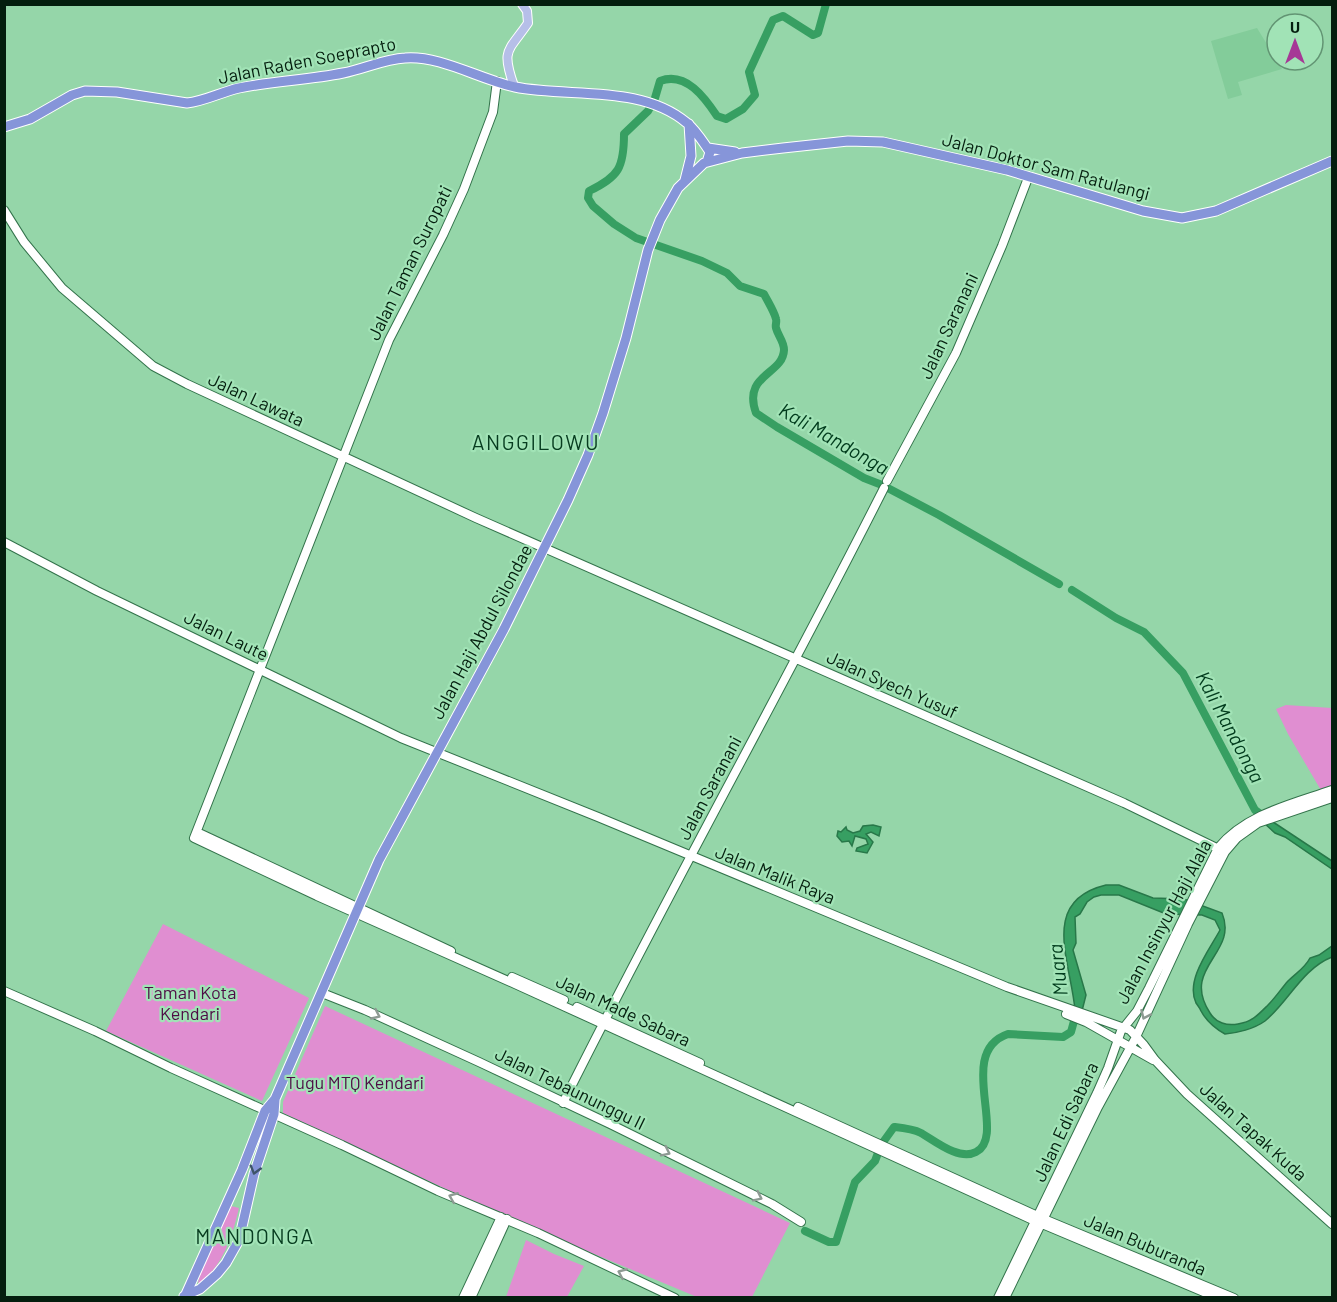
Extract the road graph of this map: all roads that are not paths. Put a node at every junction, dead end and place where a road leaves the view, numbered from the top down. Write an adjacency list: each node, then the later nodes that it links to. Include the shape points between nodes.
1 (522, 4): 3 (main road, via 529,22 508,51)
2 (497, 81): 3 (highway, Jalan Raden Soeprapto); 5 (highway, Jalan Raden Soeprapto, via 428,60 403,58 344,73 236,89 197,102 85,91 30,119); 14 (street, Jalan Taman Suropati, via 494,107 464,189 389,340)
3 (514, 86): 4 (highway, Jalan Raden Soeprapto, via 611,96 662,108)
4 (689, 124): 6 (highway, Jalan Raden Soeprapto); 8 (highway)
5 (4, 127)
6 (707, 147): 7 (highway, Jalan Doktor Sam Ratulangi); 8 (highway, via 699,145); 10 (highway, via 710,155)
7 (742, 153): 10 (highway, Jalan Doktor Sam Ratulangi); 11 (highway, Jalan Doktor Sam Ratulangi, via 876,141 976,162)
8 (691, 154): 10 (highway, via 696,163); 12 (highway)
9 (1332, 161): 11 (highway, Jalan Doktor Sam Ratulangi, via 1216,211 1182,218 1162,216)
10 (705, 163): 12 (highway)
11 (1028, 178): 17 (street, Jalan Saranani, via 956,353)
12 (685, 180): 16 (highway, Jalan Haji Abdul Silondae, via 670,199 650,244 600,422)
13 (4, 210): 14 (street, Jalan Lawata, via 24,242 62,288 153,366)
14 (343, 456): 16 (street, Jalan Lawata); 18 (street, Jalan Taman Suropati)
15 (4, 542): 18 (street, Jalan Laute)
16 (545, 547): 17 (street, Jalan Syech Yusuf); 19 (highway, Jalan Haji Abdul Silondae)
17 (796, 659): 24 (street, Jalan Syech Yusuf, via 1124,803); 25 (street, Jalan Saranani)
18 (261, 670): 19 (street, Jalan Laute); 23 (street, Jalan Taman Suropati)
19 (436, 752): 25 (street, Jalan Malik Raya); 26 (highway, Jalan Haji Abdul Silondae, via 379,860)
20 (1332, 790): 22 (street, Jalan Insinyur Haji Alala)
21 (1332, 798): 22 (street, Jalan Insinyur Haji Alala)
22 (1272, 815): 24 (street, Jalan Insinyur Haji Alala, via 1233,831)
23 (196, 835): 26 (street, Jalan Made Sabara)
24 (1221, 850): 27 (street, Jalan Insinyur Haji Alala)
25 (690, 856): 30 (street, Jalan Malik Raya); 31 (street, Jalan Saranani)
26 (358, 911): 29 (highway, Jalan Haji Abdul Silondae); 31 (street, Jalan Made Sabara)
27 (1185, 924): 32 (street, Jalan Insinyur Haji Alala, via 1137,1011); 33 (street, Jalan Insinyur Haji Alala, one-way to 33)
28 (4, 991): 39 (street)
29 (322, 993): 38 (street, Jalan Tebaununggu II, one-way to 38); 39 (highway, Jalan Haji Abdul Silondae)
30 (1084, 1019): 32 (street); 34 (street, Jalan Tapak Kuda)
31 (602, 1021): 37 (street, Jalan Made Sabara); 38 (street, Jalan Saranani)
32 (1123, 1028): 33 (street); 34 (street, Jalan Insinyur Haji Alala)
33 (1136, 1035): 35 (street, Jalan Insinyur Haji Alala); 36 (street, Jalan Tapak Kuda)
34 (1117, 1043): 35 (street, Jalan Tapak Kuda); 42 (street, Jalan Edi Sabara)
35 (1129, 1049): 36 (street, Jalan Tapak Kuda); 42 (street, Jalan Edi Sabara)
36 (1155, 1060): 44 (street, Jalan Tapak Kuda, via 1187,1094)
37 (732, 1080): 40 (street, Jalan Made Sabara); 40 (street, Jalan Made Sabara, via 873,1140)
38 (563, 1103): 43 (street, Jalan Tebaununggu II, one-way to 43, via 756,1196)
39 (269, 1112): 41 (street, one-way to 39); 45 (highway); 46 (highway, one-way to 46, via 238,1240 226,1263)
40 (892, 1152): 42 (street, Jalan Made Sabara)
41 (504, 1218): 48 (street); 49 (street); 50 (street, one-way to 41)
42 (1039, 1220): 51 (street); 52 (street); 53 (street, Jalan Buburanda); 54 (street, Jalan Buburanda)
43 (801, 1222)
44 (1332, 1224)
45 (191, 1281): 46 (highway); 47 (highway)
46 (200, 1289): 47 (highway)
47 (184, 1296)
48 (463, 1298)
49 (471, 1298)
50 (675, 1298)
51 (998, 1298)
52 (1005, 1298)
53 (1218, 1298)
54 (1234, 1298)

